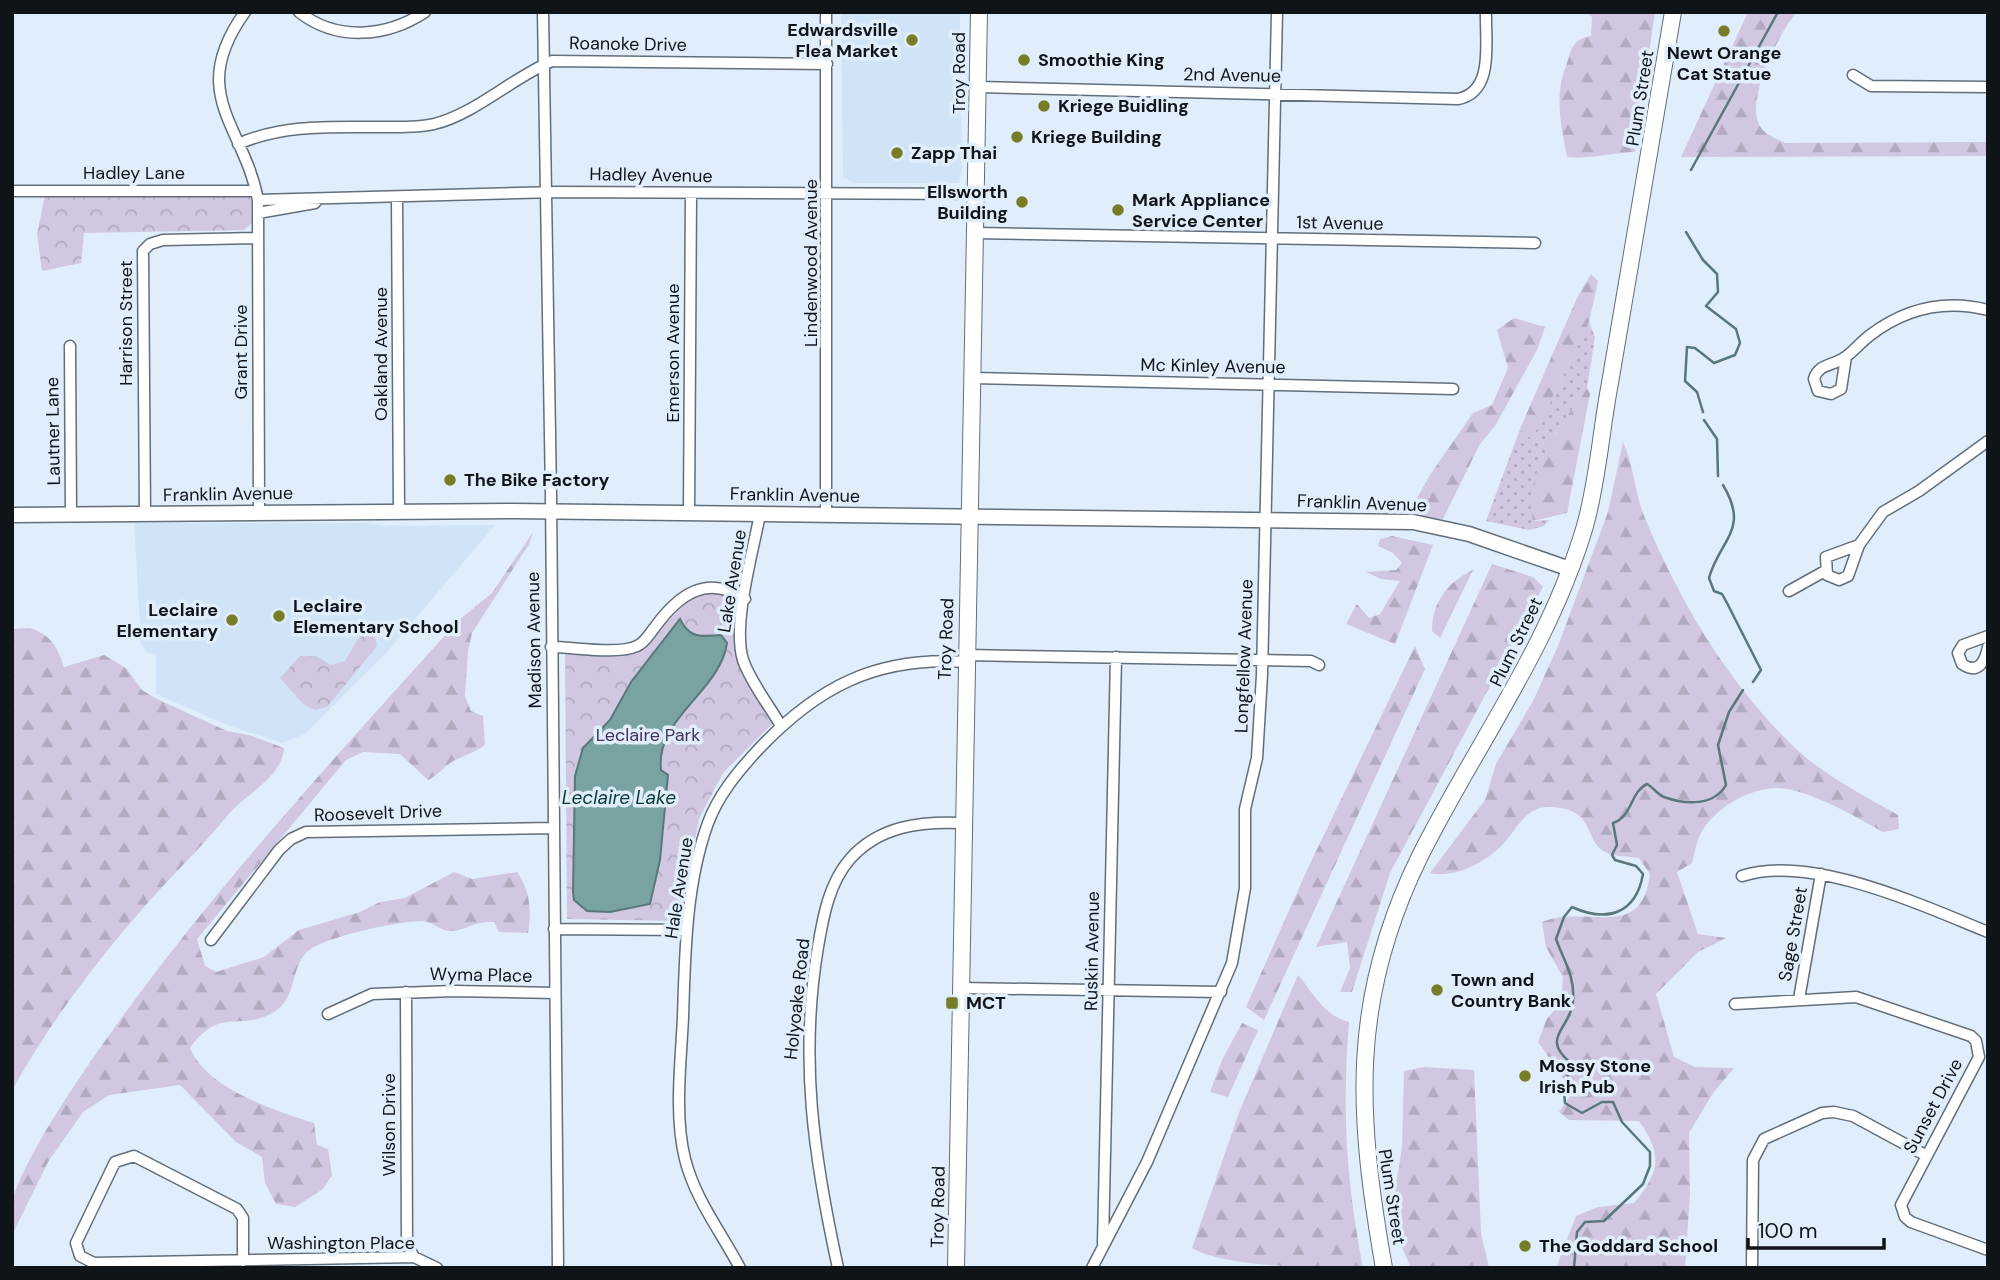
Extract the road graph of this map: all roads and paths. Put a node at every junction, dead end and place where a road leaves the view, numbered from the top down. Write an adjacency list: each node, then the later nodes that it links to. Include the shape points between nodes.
1 (245, 12): 16 (street, via 229,38 220,83 224,115)
2 (299, 12): 3 (street, via 335,30 363,33 393,29)
3 (425, 12)
4 (543, 12): 11 (street, Madison Avenue)
5 (826, 12): 10 (street, Lindenwood Avenue)
6 (979, 12): 13 (main road, Troy Road)
7 (1277, 12): 15 (street, Longfellow Avenue)
8 (1486, 12): 15 (street, 2nd Avenue, via 1484,76 1472,94 1458,99)
9 (1673, 12): 49 (main road, Plum Street, via 1594,482)
10 (827, 64): 11 (street, Roanoke Drive, via 557,61); 22 (street, Lindenwood Avenue)
11 (544, 65): 16 (street, Roanoke Drive, via 435,124 292,128); 19 (street, Madison Avenue)
12 (1853, 75): 14 (street, via 1871,86)
13 (979, 87): 15 (street, 2nd Avenue); 20 (main road, Troy Road)
14 (1988, 87)
15 (1275, 94): 28 (street, Longfellow Avenue)
16 (238, 144): 21 (street)
17 (12, 191): 21 (street, Hadley Lane)
18 (691, 192): 19 (street, Hadley Avenue); 22 (street, Hadley Avenue); 40 (street, Emerson Avenue)
19 (546, 193): 23 (street, Hadley Avenue); 38 (street, Madison Avenue)
20 (977, 194): 22 (street, Hadley Avenue); 26 (main road, Troy Road)
21 (257, 195): 24 (street, Hadley Avenue); 25 (street, Grant Drive)
22 (829, 195): 45 (street, Lindenwood Avenue)
23 (397, 197): 24 (street, Hadley Avenue); 37 (street, Oakland Avenue)
24 (325, 200): 25 (street, Hadley Avenue)
25 (258, 213): 27 (street, Grant Drive)
26 (976, 233): 28 (street, 1st Avenue); 33 (main road, Troy Road)
27 (258, 238): 39 (street, Grant Drive); 42 (street, Harrison Street, via 163,240 143,251)
28 (1271, 239): 29 (street, 1st Avenue); 34 (street, Longfellow Avenue)
29 (1535, 243)
30 (1988, 310): 32 (street, via 1944,305 1912,312 1880,328)
31 (70, 346): 41 (street, Lautner Lane)
32 (1846, 357)
33 (972, 378): 34 (street, Mc Kinley Avenue); 46 (main road, Troy Road)
34 (1269, 384): 35 (street, Mc Kinley Avenue); 47 (street, Longfellow Avenue)
35 (1453, 389)
36 (1988, 441): 48 (street, via 1883,512)
37 (399, 511): 38 (street, Franklin Avenue); 39 (street, Franklin Avenue)
38 (550, 511): 40 (street, Franklin Avenue); 54 (street, Madison Avenue)
39 (259, 512): 42 (street, Franklin Avenue)
40 (689, 513): 43 (street, Franklin Avenue)
41 (72, 514): 42 (street, Franklin Avenue); 44 (street, Franklin Avenue)
42 (145, 514)
43 (760, 514): 45 (street, Franklin Avenue); 52 (street, Lake Avenue)
44 (12, 515)
45 (826, 515): 46 (street, Franklin Avenue)
46 (969, 517): 47 (street, Franklin Avenue); 57 (main road, Troy Road)
47 (1266, 519): 49 (street, Franklin Avenue, via 1433,525); 58 (street, Longfellow Avenue)
48 (1859, 545): 50 (street, via 1830,554 1824,561); 50 (street, via 1848,576 1833,579)
49 (1570, 569): 89 (main road, Plum Street, via 1531,659 1420,856 1384,944 1370,1013 1363,1092 1366,1161)
50 (1825, 571): 51 (street)
51 (1789, 592)
52 (745, 599): 54 (street, via 723,587 703,587 681,600 634,648); 60 (street, Lake Avenue, via 739,635 743,660)
53 (1988, 636): 55 (street, via 1963,645 1958,653 1962,664 1979,667)
54 (551, 647): 62 (street, Madison Avenue)
55 (1988, 647)
56 (1116, 657): 57 (street, Hale Avenue); 58 (street, Hale Avenue); 70 (street, Ruskin Avenue)
57 (965, 658): 60 (street, Hale Avenue, via 906,663 859,675 825,693); 61 (main road, Troy Road)
58 (1262, 660): 59 (street, Hale Avenue); 72 (street, Longfellow Avenue, via 1257,758 1245,809 1242,911)
59 (1319, 665)
60 (781, 726): 66 (street, Hale Avenue, via 716,805 703,840)
61 (962, 823): 69 (main road, Troy Road); 86 (street, Holyoake Road, via 916,824 876,838 842,869 828,901 815,967 807,1064 817,1160)
62 (553, 828): 65 (street, Madison Avenue); 68 (street, Roosevelt Drive, via 306,832 279,850)
63 (1821, 874): 64 (street, via 1760,870); 67 (street, via 1873,888); 74 (street, Sage Street)
64 (1742, 876)
65 (554, 929): 66 (street); 73 (street, Madison Avenue)
66 (687, 930): 85 (street, Hale Avenue, via 682,1138 698,1195)
67 (1988, 932)
68 (211, 940)
69 (960, 988): 70 (street); 87 (main road, Troy Road)
70 (1109, 991): 72 (street); 78 (street, Ruskin Avenue)
71 (406, 992): 73 (street, Wyma Place); 76 (street, Wyma Place, via 372,994); 80 (street, Wilson Drive, via 407,1244)
72 (1221, 992): 78 (street, Longfellow Avenue, via 1147,1162)
73 (555, 993): 84 (street, Madison Avenue)
74 (1799, 999): 75 (street, Sunset Drive); 77 (street, Sunset Drive, via 1843,996 1870,1000 1976,1041 1979,1057)
75 (1735, 1004)
76 (328, 1014)
77 (1927, 1156): 79 (street, Sunset Drive, via 1902,1199 1905,1217); 82 (street, via 1853,1116 1834,1112 1764,1139 1753,1160)
78 (1103, 1246): 88 (street, Longfellow Avenue)
79 (1988, 1250)
80 (414, 1257): 81 (street, Washington Place); 83 (street, Washington Place)
81 (243, 1261): 81 (street, Washington Place, via 94,1263 80,1256 76,1243 115,1162 134,1156 237,1209 243,1218)
82 (1753, 1267)
83 (437, 1268)
84 (558, 1268)
85 (740, 1268)
86 (838, 1268)
87 (956, 1268)
88 (1092, 1268)
89 (1384, 1268)

